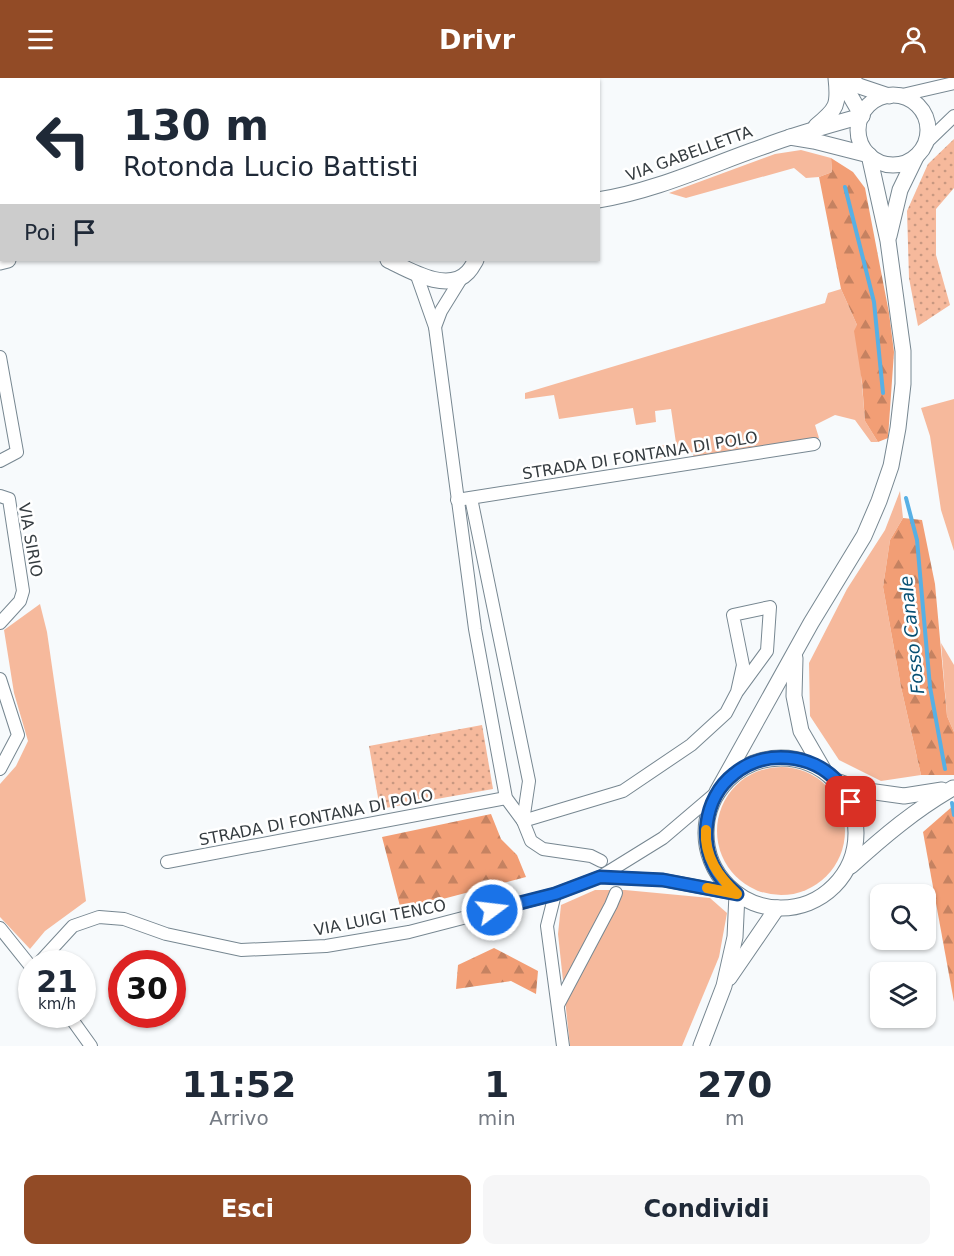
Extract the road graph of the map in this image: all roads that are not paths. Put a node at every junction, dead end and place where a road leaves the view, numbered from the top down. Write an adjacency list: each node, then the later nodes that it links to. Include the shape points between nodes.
1 (838, 78): 5 (street); 7 (street, via 838,100 829,115)
2 (848, 78): 4 (street, via 859,86)
3 (954, 83): 4 (street)
4 (894, 96): 5 (street, via 873,102); 9 (street, via 915,104 926,118)
5 (862, 116): 7 (street, VIA GABELLETTA); 11 (street, via 859,137)
6 (954, 116): 9 (street)
7 (810, 130): 8 (street, VIA GABELLETTA)
8 (790, 137): 10 (street); 14 (street, VIA GABELLETTA, via 674,180)
9 (926, 143): 12 (street)
10 (835, 147): 11 (street); 13 (street, via 860,163)
11 (869, 155): 12 (street, via 892,165); 13 (street)
12 (916, 157): 15 (street, via 900,190)
13 (875, 183): 15 (street)
14 (600, 200)
15 (888, 241): 28 (street, via 903,351 891,466 864,536)
16 (390, 261): 18 (street)
17 (475, 261): 19 (street)
18 (416, 273): 19 (street, via 441,281); 20 (street)
19 (462, 277): 20 (street)
20 (435, 327): 26 (street)
21 (0, 357): 23 (street, via 17,452)
22 (814, 444): 25 (street, STRADA DI FONTANA DI POLO)
23 (0, 461)
24 (0, 496): 27 (street, VIA SIRIO, via 9,499 23,591 20,601)
25 (471, 498): 26 (street, STRADA DI FONTANA DI POLO); 37 (street, via 529,781)
26 (457, 500): 36 (street, via 475,629)
27 (0, 623)
28 (795, 655): 32 (street, via 794,696 801,731); 35 (street)
29 (0, 679): 31 (street, via 18,735)
30 (738, 692): 30 (street, via 743,665 734,615 770,606 767,651); 37 (street, via 726,713 691,745 623,791)
31 (0, 769)
32 (823, 769): 33 (street); 35 (street, via 801,759 765,759 733,774)
33 (838, 782): 34 (street, via 861,790 904,796); 40 (street, via 851,802 857,824 856,847)
34 (954, 788): 40 (street, via 924,804)
35 (717, 792): 41 (street, VIA LUIGI TENCO, via 663,838); 44 (street, via 708,813 706,836 710,858 721,878)
36 (506, 798): 37 (street); 39 (street, STRADA DI FONTANA DI POLO)
37 (523, 821): 38 (street, via 531,841 543,849 591,856)
38 (600, 861)
39 (167, 862)
40 (848, 868): 45 (street, via 836,886 819,898 799,906)
41 (600, 877): 43 (street, VIA LUIGI TENCO); 44 (street, VIA LUIGI TENCO, via 663,880)
42 (616, 892): 50 (street)
43 (555, 894): 48 (street, VIA LUIGI TENCO, via 409,932 326,946 266,950 241,950 166,934 124,919 99,917 73,926); 50 (street, via 547,926)
44 (737, 894): 45 (street, via 756,904); 49 (street, via 735,937)
45 (777, 908): 49 (street)
46 (0, 928): 47 (street)
47 (18, 950)
48 (51, 950)
49 (724, 986): 54 (street)
50 (558, 1005): 53 (street)
51 (78, 1028): 52 (street)
52 (91, 1046)
53 (563, 1046)
54 (700, 1046)

